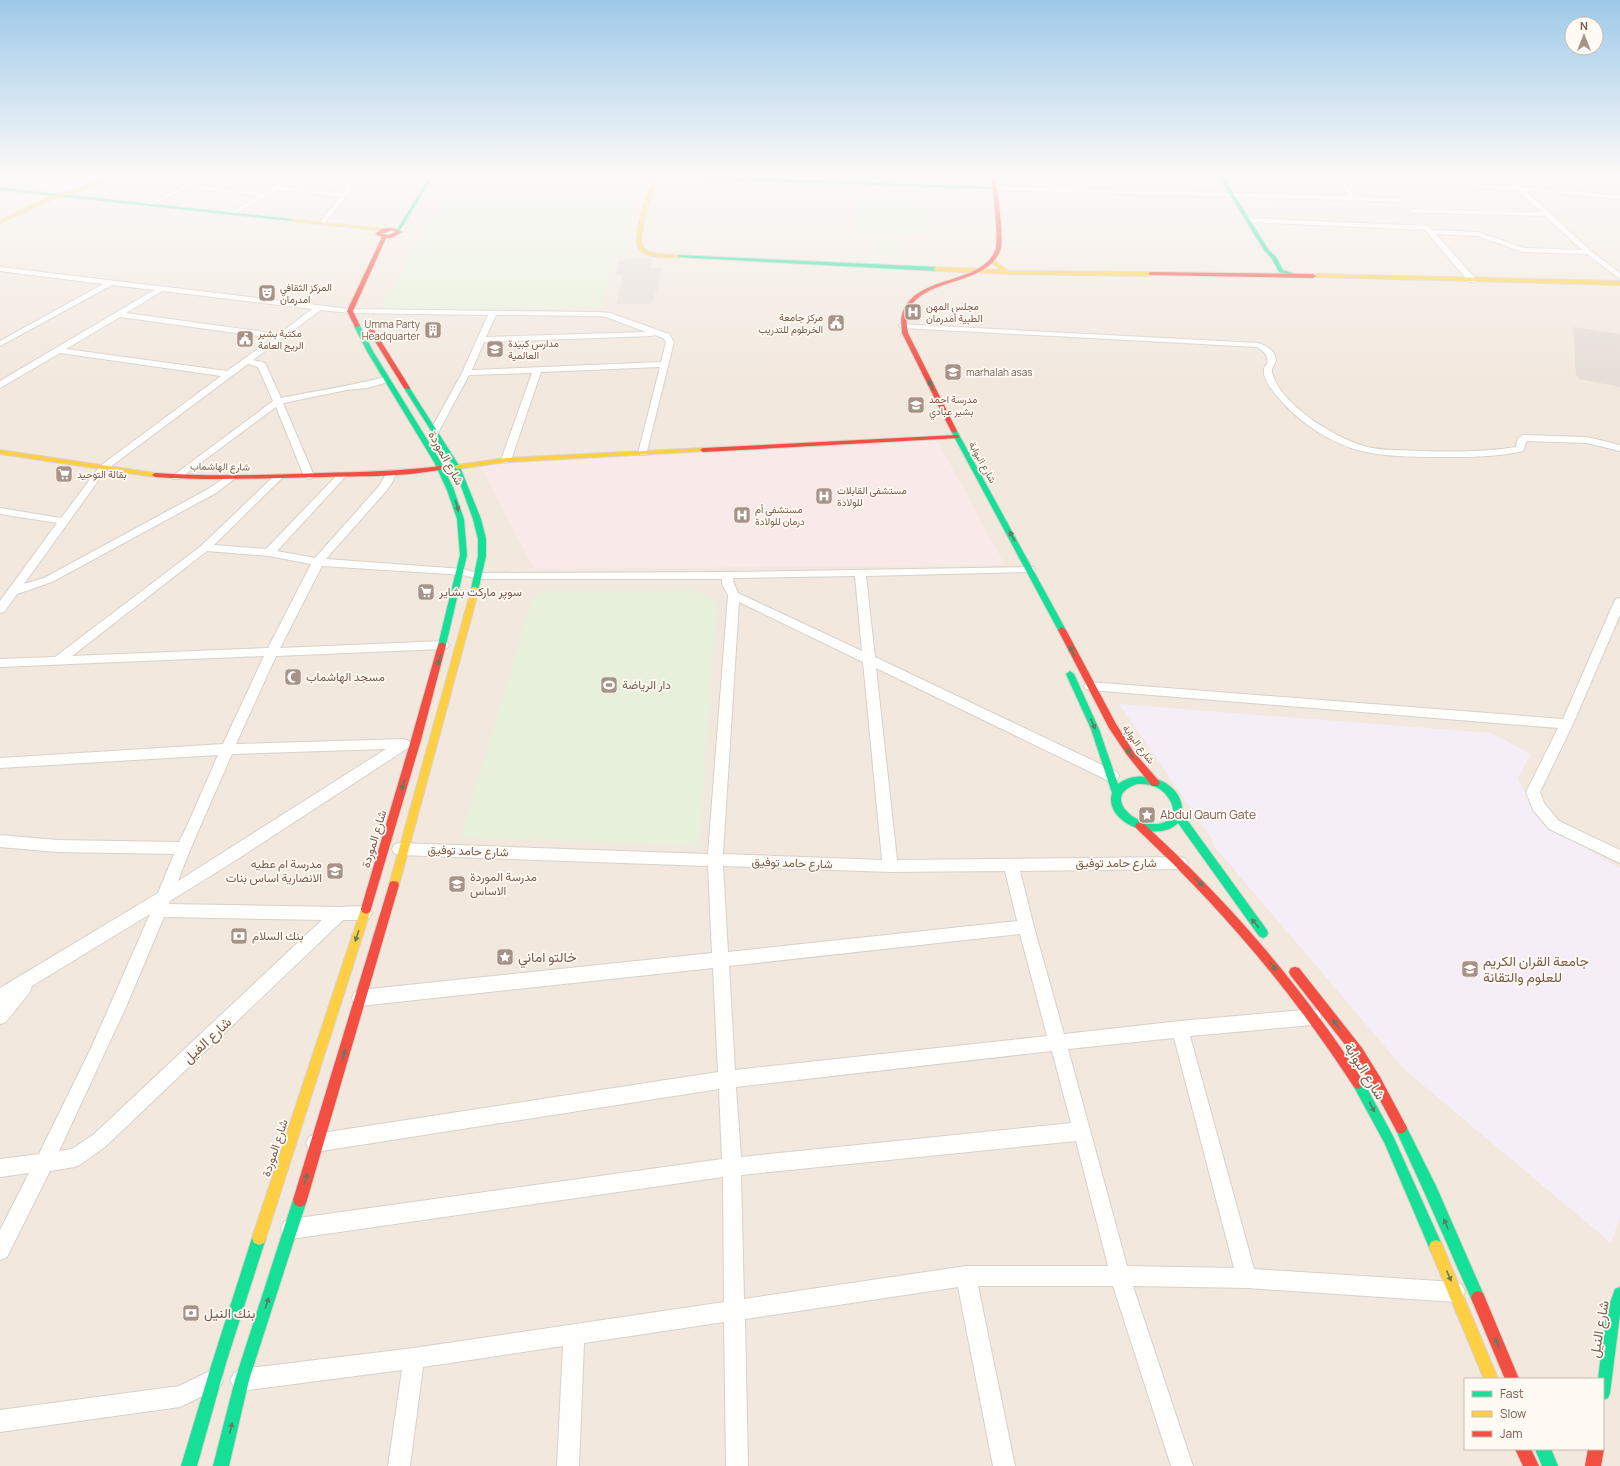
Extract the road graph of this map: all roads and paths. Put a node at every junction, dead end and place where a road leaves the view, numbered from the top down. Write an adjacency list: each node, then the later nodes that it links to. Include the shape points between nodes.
1 (379, 242): 28 (main road)
2 (392, 242): 12 (main road)
3 (638, 242): 15 (main road, via 641,248 651,253 677,256)
4 (989, 242): 15 (main road, via 989,250 982,260)
5 (999, 242): 13 (main road)
6 (1261, 242): 10 (main road)
7 (1440, 242): 21 (street)
8 (1502, 242): 11 (street, via 1523,250)
9 (1578, 242): 11 (street)
10 (1266, 250): 18 (main road, via 1269,268); 19 (main road, via 1281,271)
11 (1589, 252): 20 (street)
12 (385, 258)
13 (992, 261): 16 (main road); 17 (main road)
14 (0, 269): 22 (street)
15 (962, 270): 16 (main road); 27 (main road, via 910,293)
16 (976, 271): 17 (main road); 32 (main road, via 918,296 912,301)
17 (1007, 272): 18 (main road)
18 (1262, 275): 19 (main road)
19 (1299, 276): 21 (main road)
20 (1620, 277)
21 (1472, 280): 23 (main road)
22 (110, 283): 24 (street); 36 (street)
23 (1620, 283)
24 (160, 289): 26 (street); 31 (street)
25 (368, 299): 29 (main road)
26 (318, 308): 28 (street); 34 (street)
27 (896, 310)
28 (350, 311): 29 (street); 44 (main road, شارع الموردة)
29 (363, 312): 30 (street); 40 (main road, شارع الموردة)
30 (493, 313): 33 (street, via 607,315); 35 (street)
31 (118, 314): 34 (street); 37 (street)
32 (898, 326): 48 (main road, شارع البوابة, via 908,341); 49 (street, via 1258,345 1268,350 1268,369 1274,387 1288,403 1317,426 1347,442 1382,452 1483,455 1504,453 1520,449 1523,438 1586,440)
33 (660, 334): 35 (street); 39 (street, via 666,336 670,342)
34 (279, 336): 38 (street)
35 (481, 340): 42 (street)
36 (0, 344)
37 (58, 350): 43 (street); 45 (street)
38 (247, 361): 43 (street); 46 (street, via 262,365)
39 (666, 364): 41 (street); 51 (street)
40 (395, 368): 44 (main road); 47 (main road, شارع الموردة)
41 (537, 371): 42 (street); 53 (street)
42 (466, 373): 47 (street)
43 (228, 374): 55 (street)
44 (382, 377): 46 (street, via 367,385 347,386); 56 (main road, شارع الموردة)
45 (0, 385)
46 (279, 401): 59 (street); 60 (street)
47 (435, 431): 54 (main road, شارع الموردة)
48 (952, 437): 51 (main road); 52 (main road, شارع البوابة); 68 (main road, شارع البوابة, one-way to 48)
49 (1620, 448)
50 (0, 452): 55 (main road, شارع الهاشماب)
51 (643, 454): 53 (main road)
52 (958, 458)
53 (506, 460): 54 (main road)
54 (457, 467): 72 (main road, شارع الموردة, via 482,538)
55 (103, 468): 60 (main road, شارع الهاشماب); 64 (street)
56 (441, 468): 57 (main road, شارع الهاشماب); 69 (main road, شارع الموردة, one-way to 69, via 462,522 465,540)
57 (391, 473): 58 (main road, شارع الهاشماب); 67 (street, via 383,488)
58 (342, 475): 59 (main road, شارع الهاشماب); 66 (street)
59 (309, 476): 61 (main road, شارع الهاشماب)
60 (176, 477): 62 (main road, شارع الهاشماب)
61 (278, 477): 62 (main road, شارع الهاشماب); 65 (street)
62 (230, 478): 73 (street, via 212,491 48,580)
63 (0, 511): 64 (street)
64 (63, 521): 73 (street)
65 (205, 548): 66 (street); 80 (street)
66 (269, 553): 67 (street)
67 (318, 562): 69 (street); 78 (street)
68 (1030, 569): 70 (street); 83 (main road, شارع البوابة, one-way to 68)
69 (463, 572): 72 (street); 77 (main road, شارع الموردة)
70 (860, 572): 71 (street); 79 (street)
71 (728, 575): 72 (street); 74 (street, via 728,584)
72 (478, 576): 85 (main road, شارع الموردة)
73 (12, 592): 76 (street)
74 (734, 594): 79 (street); 100 (street)
75 (1620, 602): 84 (street)
76 (0, 609)
77 (443, 645): 78 (street); 86 (main road, شارع الموردة, one-way to 86)
78 (272, 652): 80 (street); 88 (street)
79 (869, 660): 90 (street); 103 (street)
80 (57, 661): 81 (street)
81 (0, 663)
82 (1066, 668): 90 (main road, one-way to 90, via 1095,729)
83 (1090, 686): 84 (street); 91 (main road, شارع البوابة, one-way to 83, via 1130,753)
84 (1567, 724): 99 (street, via 1533,792 1538,806 1554,825)
85 (436, 737): 86 (street); 98 (main road, شارع الموردة)
86 (417, 738): 87 (street); 97 (main road, شارع الموردة, one-way to 97)
87 (403, 745): 88 (street); 104 (street)
88 (227, 749): 89 (street); 96 (street)
89 (0, 763)
90 (1112, 776): 92 (main road)
91 (1155, 783): 92 (main road, via 1146,780 1132,781); 93 (main road, via 1164,787 1176,800)
92 (1116, 791): 94 (main road, via 1115,799 1122,815)
93 (1178, 815): 94 (main road, via 1168,826); 108 (main road, one-way to 93)
94 (1140, 826): 101 (main road, شارع البوابة)
95 (0, 841): 96 (street, via 57,846)
96 (183, 848): 104 (street)
97 (383, 849): 98 (street, شارع حامد توفيق); 105 (main road, شارع الموردة)
98 (403, 849): 100 (street, شارع حامد توفيق); 113 (main road, شارع الموردة, via 387,912)
99 (1620, 857)
100 (715, 860): 103 (street, شارع حامد توفيق); 109 (street)
101 (1181, 863): 102 (street, شارع حامد توفيق); 115 (main road, شارع البوابة, one-way to 115, via 1240,925)
102 (1011, 864): 103 (street, شارع حامد توفيق); 107 (street)
103 (890, 866)
104 (162, 903): 106 (street); 111 (street); 122 (street)
105 (364, 913): 106 (street); 121 (main road, شارع الموردة, one-way to 121)
106 (339, 914): 122 (street, شارع الفيل, via 99,1141 75,1158)
107 (1026, 927): 109 (street); 117 (street)
108 (1269, 940)
109 (722, 960): 113 (street); 118 (street)
110 (1289, 964): 136 (main road, شارع البوابة, one-way to 110, via 1405,1135 1371,1074 1324,1007)
111 (28, 981): 112 (street); 114 (street)
112 (0, 997)
113 (360, 998): 120 (main road, شارع الموردة, one-way to 113)
114 (0, 1016)
115 (1313, 1017): 116 (street); 130 (main road, شارع البوابة, one-way to 130, via 1358,1082 1389,1140)
116 (1180, 1029): 117 (street); 129 (street)
117 (1057, 1042): 118 (street); 119 (street)
118 (728, 1079): 120 (street); 123 (street)
119 (1082, 1131): 123 (street); 128 (street)
120 (318, 1143): 121 (street); 125 (main road, شارع الموردة, one-way to 120)
121 (289, 1144): 138 (main road, شارع الموردة)
122 (45, 1163): 124 (street, شارع الفيل); 126 (street)
123 (732, 1167): 125 (street); 132 (street)
124 (0, 1168)
125 (291, 1229): 137 (main road, شارع الموردة, one-way to 125)
126 (0, 1250)
127 (966, 1276): 128 (street); 132 (street); 149 (street)
128 (1120, 1276): 129 (street); 150 (street)
129 (1247, 1278): 130 (street)
130 (1455, 1292): 135 (main road, شارع البوابة)
131 (1620, 1294): 139 (main road, شارع النيل, via 1613,1314)
132 (734, 1310): 133 (street); 148 (street)
133 (574, 1335): 134 (street); 147 (street)
134 (414, 1358): 137 (street); 146 (street)
135 (1491, 1378)
136 (1512, 1378)
137 (242, 1380): 138 (street); 145 (main road, شارع الموردة, one-way to 137)
138 (212, 1381): 140 (street, via 180,1396); 144 (main road, شارع الموردة)
139 (1604, 1385)
140 (0, 1420)
141 (1525, 1450): 143 (main road)
142 (1596, 1450): 151 (main road)
143 (1543, 1462)
144 (189, 1466)
145 (221, 1466)
146 (399, 1466)
147 (568, 1466)
148 (737, 1466)
149 (1004, 1466)
150 (1182, 1466)
151 (1594, 1466)

